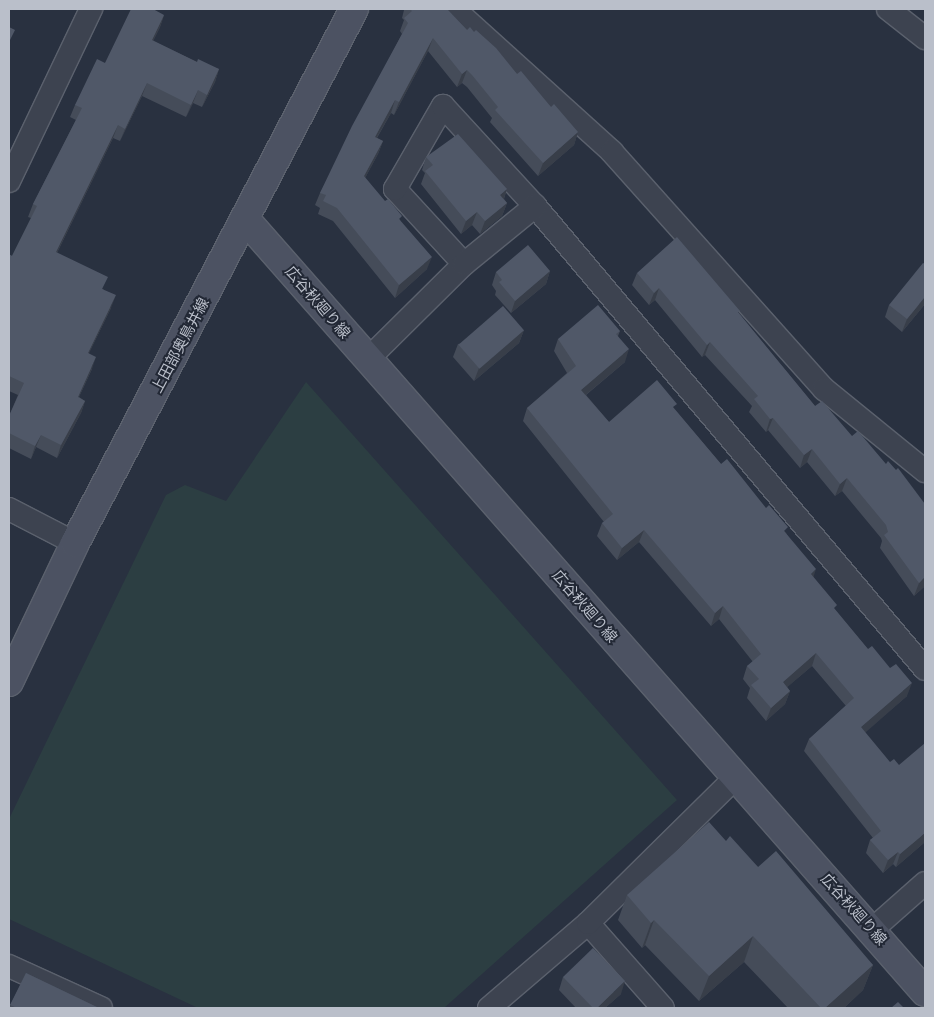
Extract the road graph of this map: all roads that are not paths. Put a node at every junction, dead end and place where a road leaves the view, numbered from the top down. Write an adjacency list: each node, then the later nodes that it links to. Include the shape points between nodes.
1 (91, 9): 6 (street)
2 (354, 9): 8 (street, 上田部奥鳥井線)
3 (454, 9): 11 (street, via 612,152 824,389)
4 (888, 9): 5 (street)
5 (925, 38)
6 (9, 181)
7 (535, 206): 9 (street); 9 (street, via 443,106 396,189); 14 (street)
8 (246, 220): 10 (street, 広谷秋廻り線); 13 (street, 上田部奥鳥井線)
9 (464, 264): 10 (street)
10 (368, 359): 16 (street, 広谷秋廻り線)
11 (925, 471)
12 (9, 509): 13 (street)
13 (75, 543): 15 (street, 上田部奥鳥井線)
14 (925, 669)
15 (9, 682)
16 (736, 777): 18 (street); 19 (street, 広谷秋廻り線)
17 (925, 883): 19 (street)
18 (588, 923): 23 (street); 24 (street)
19 (873, 929): 21 (street, 広谷秋廻り線)
20 (9, 966): 22 (street)
21 (925, 992)
22 (101, 1008)
23 (489, 1008)
24 (662, 1008)

